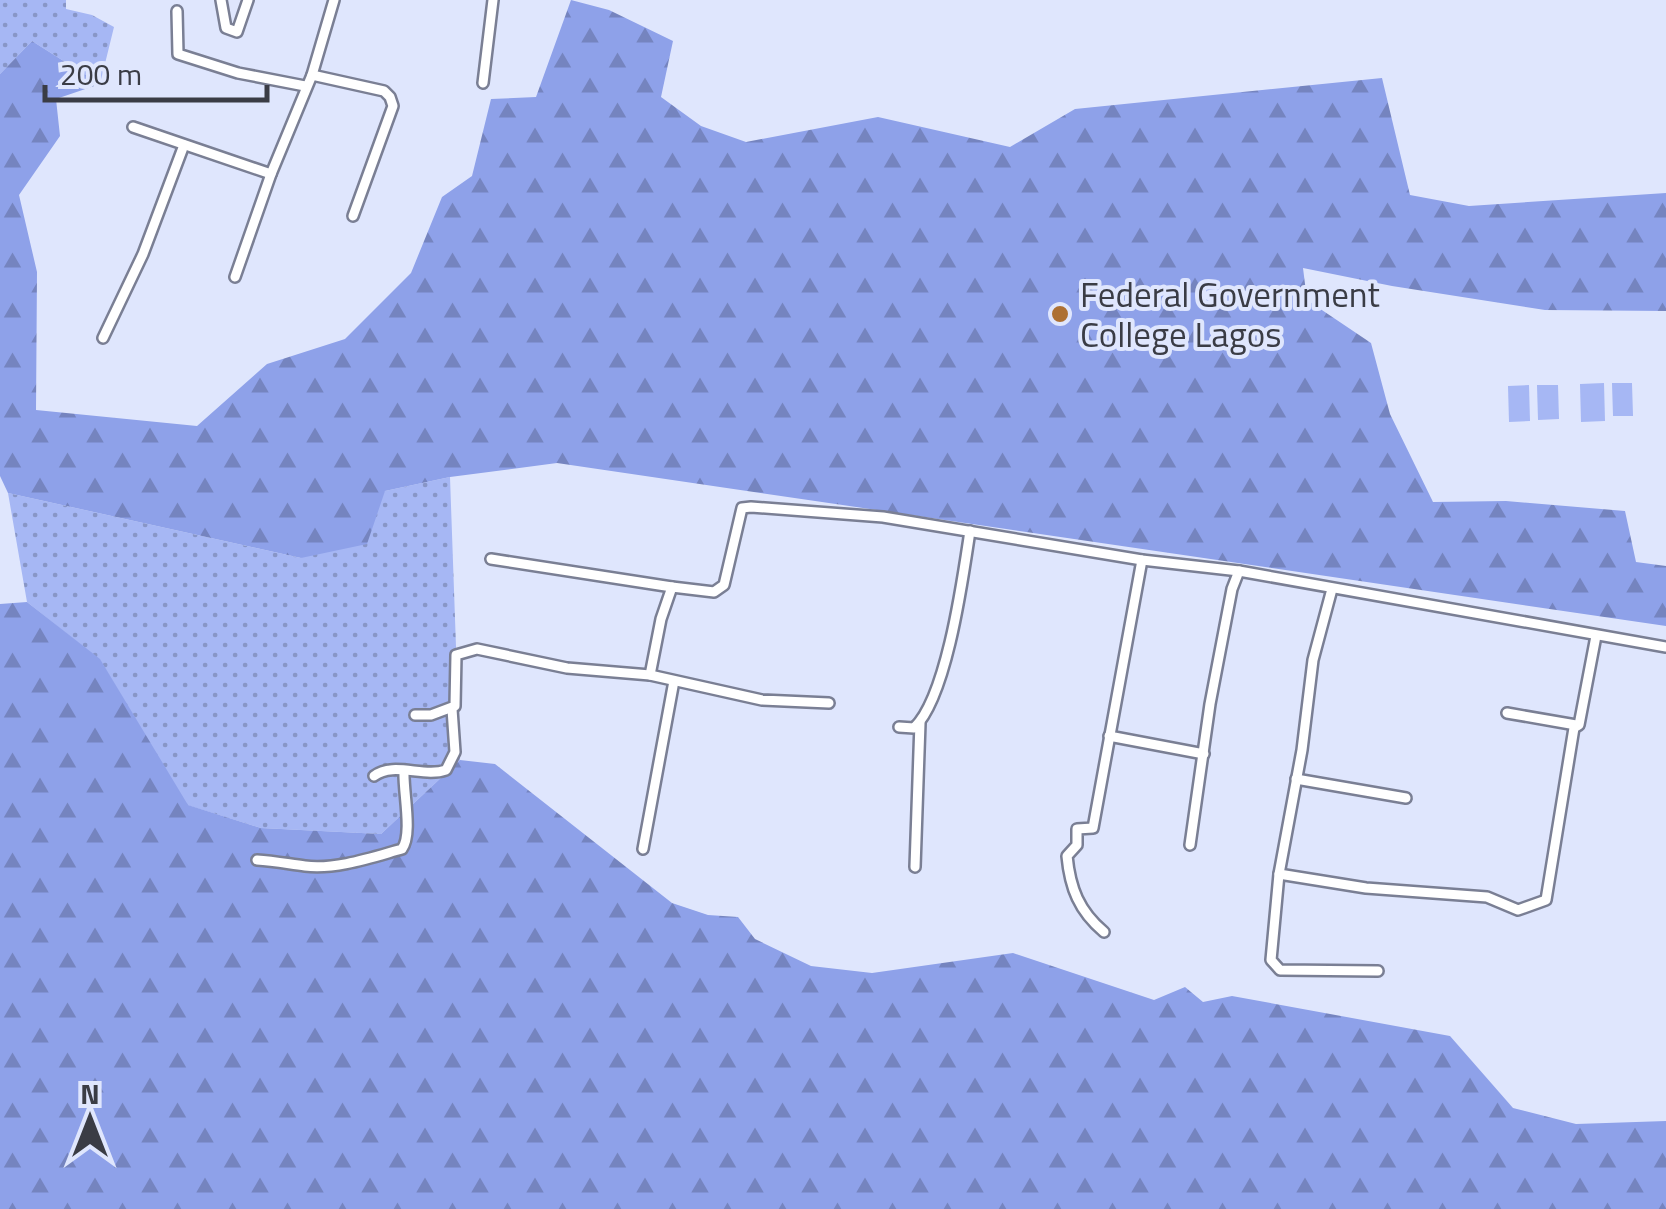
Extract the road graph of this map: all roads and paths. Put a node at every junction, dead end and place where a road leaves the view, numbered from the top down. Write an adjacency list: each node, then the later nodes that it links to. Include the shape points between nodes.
1 (221, 0): 2 (street, via 226,28 237,32)
2 (248, 0)
3 (334, 0): 6 (street)
4 (493, 0): 7 (street)
5 (176, 11): 8 (street, via 178,54)
6 (312, 75): 8 (street); 12 (street, via 384,91 393,106)
7 (483, 83)
8 (305, 86): 11 (street)
9 (133, 127): 10 (street)
10 (184, 145): 11 (street); 14 (street)
11 (272, 174): 13 (street)
12 (353, 216)
13 (235, 277)
14 (103, 338)
15 (970, 531): 17 (street); 19 (street, via 882,517 742,508 724,585 714,592); 29 (street, via 942,672)
16 (491, 559): 19 (street)
17 (1142, 560): 18 (street); 32 (street)
18 (1240, 571): 20 (street); 33 (street)
19 (672, 587): 23 (street)
20 (1332, 589): 21 (street); 36 (street, via 1313,660)
21 (1596, 636): 22 (street); 31 (street)
22 (1666, 647)
23 (650, 676): 24 (street); 26 (street, via 566,668 478,648 456,655)
24 (674, 681): 25 (street, via 762,700); 39 (street)
25 (829, 703)
26 (452, 709): 28 (street); 34 (street, via 450,766 433,774)
27 (1507, 713): 31 (street)
28 (414, 715)
29 (920, 722): 30 (street); 41 (street)
30 (899, 726)
31 (1579, 726): 42 (street, via 1541,904 1518,910 1487,897)
32 (1109, 736): 33 (street); 43 (street, via 1093,828 1077,829 1077,845 1067,856 1076,898)
33 (1204, 754): 38 (street)
34 (404, 771): 35 (street); 40 (street, via 409,838 402,849 332,866)
35 (374, 776)
36 (1296, 780): 37 (street); 42 (street)
37 (1406, 798)
38 (1190, 845)
39 (643, 849)
40 (257, 860)
41 (915, 867)
42 (1279, 874): 44 (street, via 1275,968)
43 (1104, 932)
44 (1378, 971)

